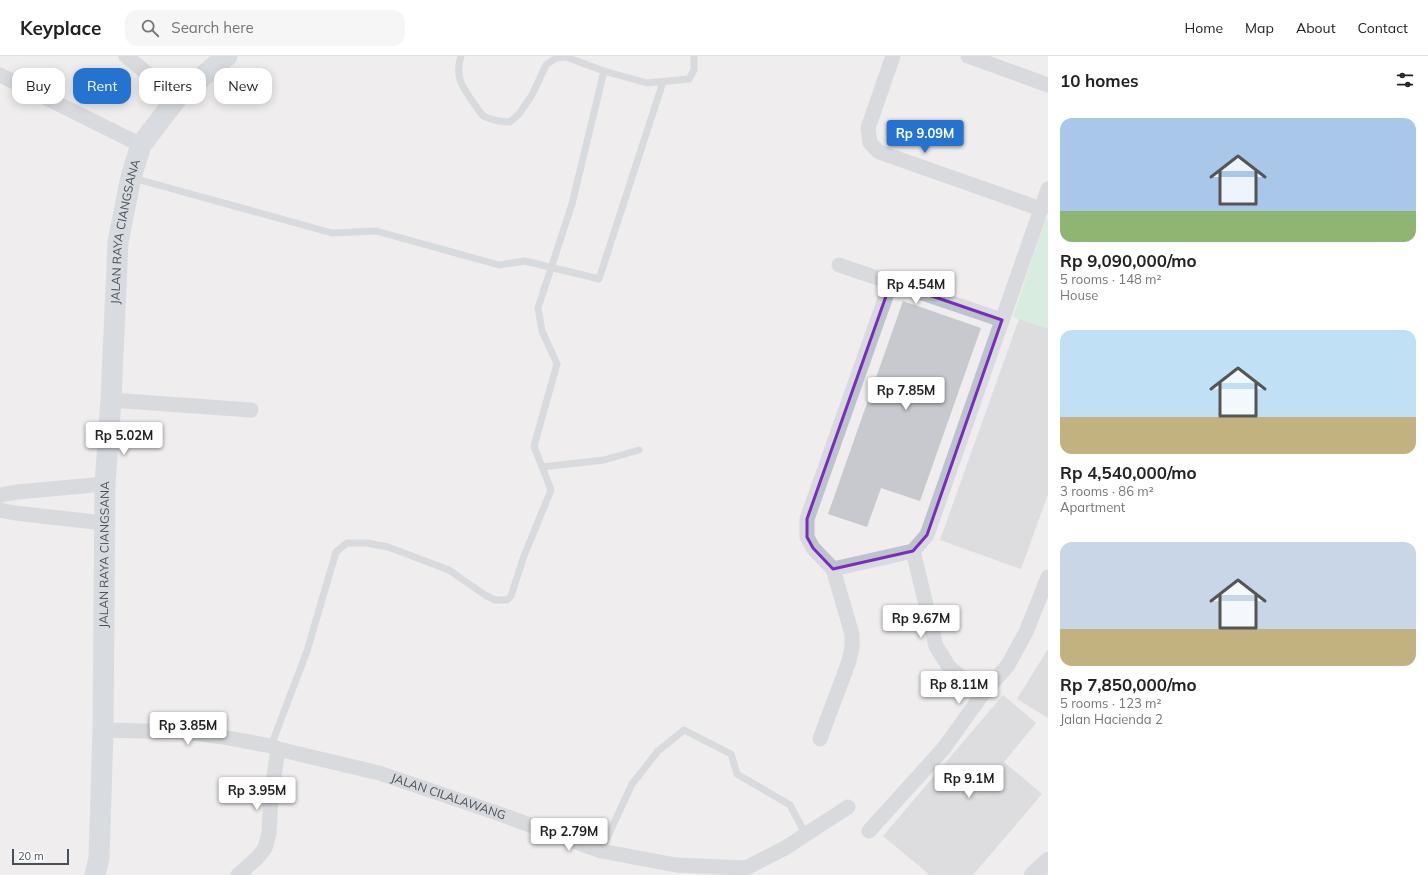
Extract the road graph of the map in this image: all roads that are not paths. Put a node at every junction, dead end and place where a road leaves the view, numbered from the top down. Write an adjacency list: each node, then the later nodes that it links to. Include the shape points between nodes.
1 (126, 56): 7 (street)
2 (227, 56): 9 (main road, JALAN RAYA CIANGSANA)
3 (461, 56): 8 (lane, via 458,77 464,91 484,116 500,122 510,122 519,114 546,65 556,58 566,57)
4 (694, 56): 11 (lane, via 694,70 689,79)
5 (893, 56): 16 (street, via 868,128 870,143 879,152)
6 (968, 56): 12 (street)
7 (141, 68)
8 (604, 71): 11 (lane, via 647,83); 18 (lane, via 572,204)
9 (206, 74)
10 (0, 75): 14 (street)
11 (663, 82): 18 (lane, via 599,279)
12 (1048, 85)
13 (172, 104): 14 (main road, JALAN RAYA CIANGSANA)
14 (141, 146): 15 (main road, JALAN RAYA CIANGSANA)
15 (131, 177): 18 (lane, via 332,233 376,231 500,265 525,262); 21 (main road, JALAN RAYA CIANGSANA, via 118,242)
16 (1045, 199): 20 (street)
17 (839, 265): 19 (street)
18 (551, 268): 24 (lane, via 538,308 542,330 557,364 534,446)
19 (891, 282): 20 (street); 30 (street, via 807,519 807,536 813,548)
20 (1002, 320): 29 (street, via 927,535)
21 (111, 400): 22 (street); 25 (main road, JALAN RAYA CIANGSANA)
22 (251, 410)
23 (639, 450): 24 (lane, via 604,460)
24 (542, 466): 35 (lane, via 551,490 511,596 507,600 495,600 449,570 388,547 347,543 336,552 307,651)
25 (105, 484): 26 (street); 28 (main road, JALAN RAYA CIANGSANA)
26 (0, 495)
27 (0, 510): 28 (street)
28 (104, 523): 33 (main road, JALAN RAYA CIANGSANA)
29 (913, 551): 30 (street); 32 (street, via 936,646 949,667)
30 (833, 569): 34 (street, via 852,634 852,648)
31 (1048, 577): 32 (street, via 1026,632 1008,665)
32 (982, 695): 37 (street, via 944,748)
33 (103, 730): 35 (street, JALAN CILALAWANG, via 187,732); 41 (main road, JALAN RAYA CIANGSANA, via 99,858)
34 (820, 739)
35 (274, 748): 39 (street, JALAN CILALAWANG, via 379,773); 42 (street, via 269,833 265,848)
36 (848, 807): 38 (street, JALAN CILALAWANG)
37 (869, 831)
38 (806, 835): 39 (street, JALAN CILALAWANG, via 746,868 676,865); 39 (lane, via 790,805 737,774 731,754 684,730 658,751 632,784)
39 (601, 851)
40 (1048, 862): 43 (street)
41 (95, 875)
42 (238, 875)
43 (1033, 875)

